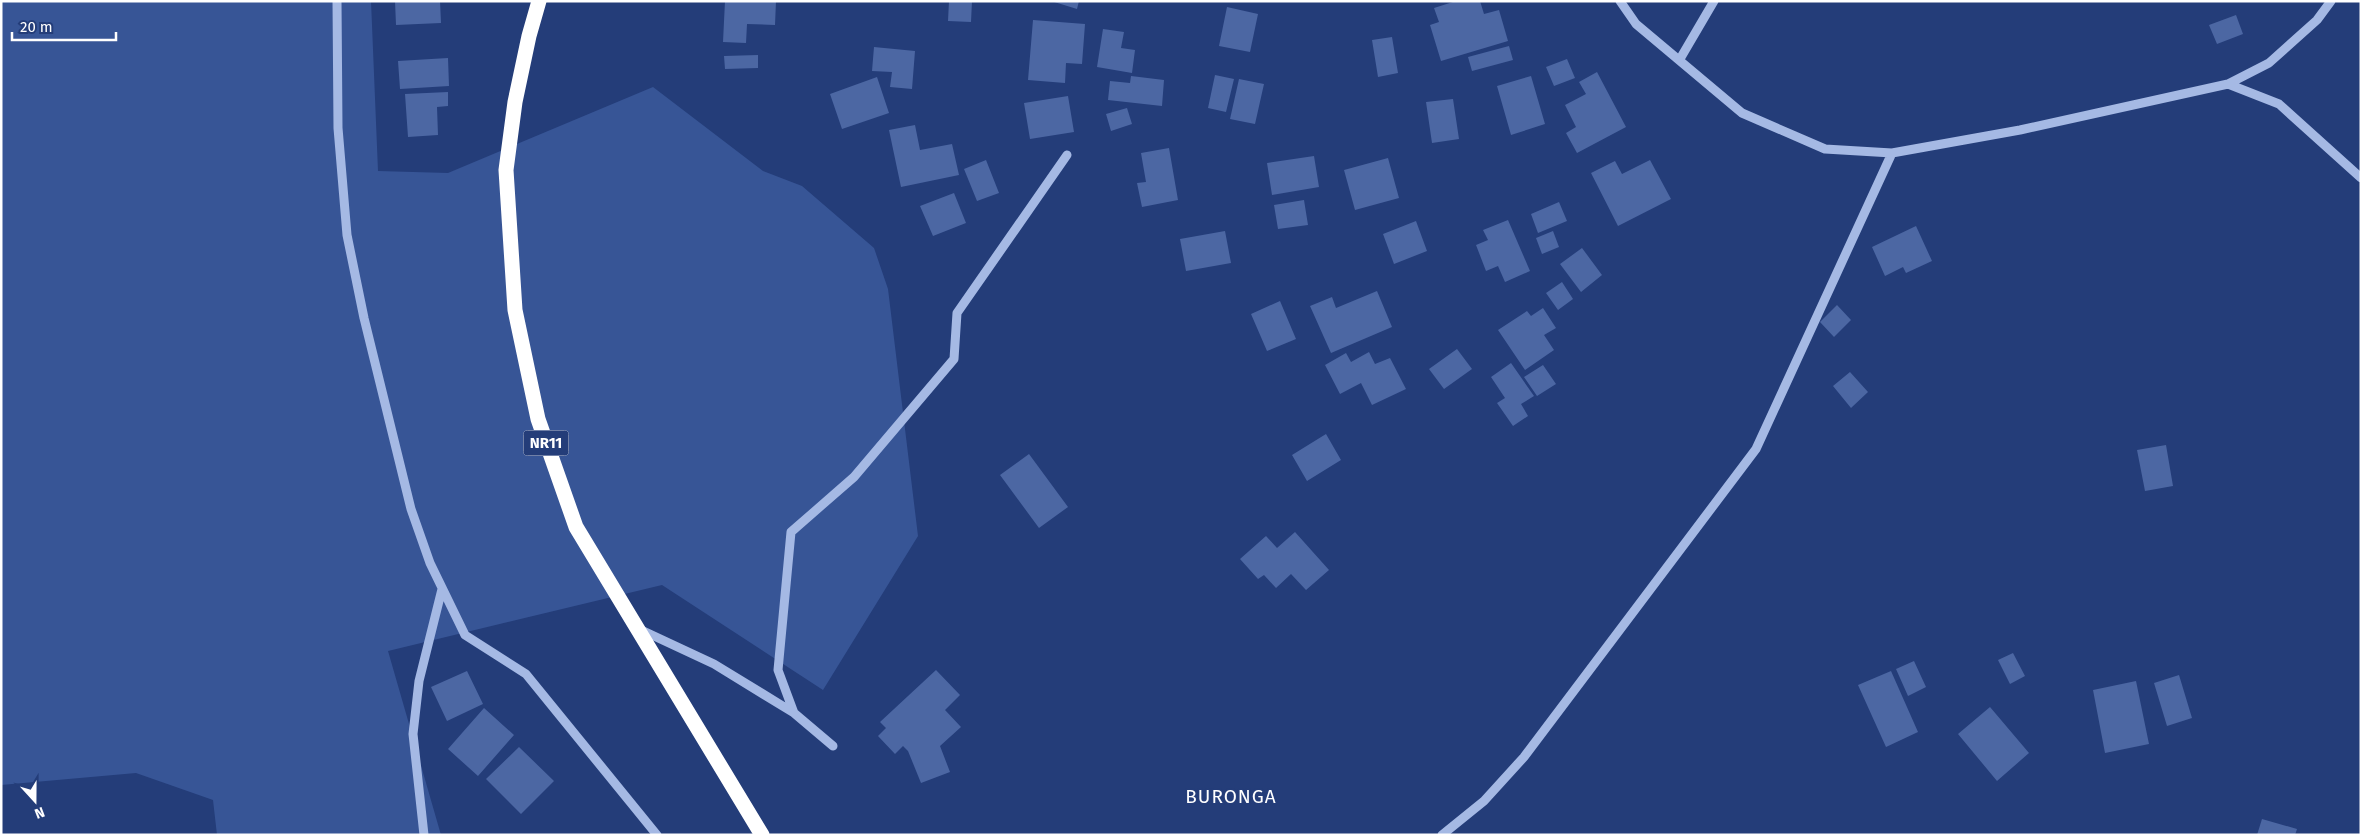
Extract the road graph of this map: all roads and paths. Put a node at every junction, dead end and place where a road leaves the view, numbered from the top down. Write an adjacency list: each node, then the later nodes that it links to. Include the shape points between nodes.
1 (337, 1): 11 (street, via 338,128 347,235 411,509)
2 (539, 1): 12 (highway, NR11, via 515,102 506,170 515,310 538,419 576,527)
3 (1620, 1): 6 (street, via 1636,24)
4 (1714, 1): 6 (street)
5 (2331, 1): 7 (street, via 2316,20 2269,62)
6 (1680, 59): 8 (street, via 1742,113 1796,137 1825,149)
7 (2228, 84): 8 (street, via 2020,130); 10 (street, via 2279,104)
8 (1892, 153): 18 (street, via 1756,449 1524,757 1484,801)
9 (1066, 155): 13 (street, via 957,313 954,359 854,477 791,532 778,670)
10 (2361, 178)
11 (442, 589): 15 (street, via 419,681 413,734); 16 (street, via 465,635 526,674)
12 (639, 629): 13 (street, via 714,664); 17 (highway, NR11)
13 (794, 713): 14 (street)
14 (833, 746)
15 (424, 835)
16 (657, 835)
17 (762, 835)
18 (1442, 835)

